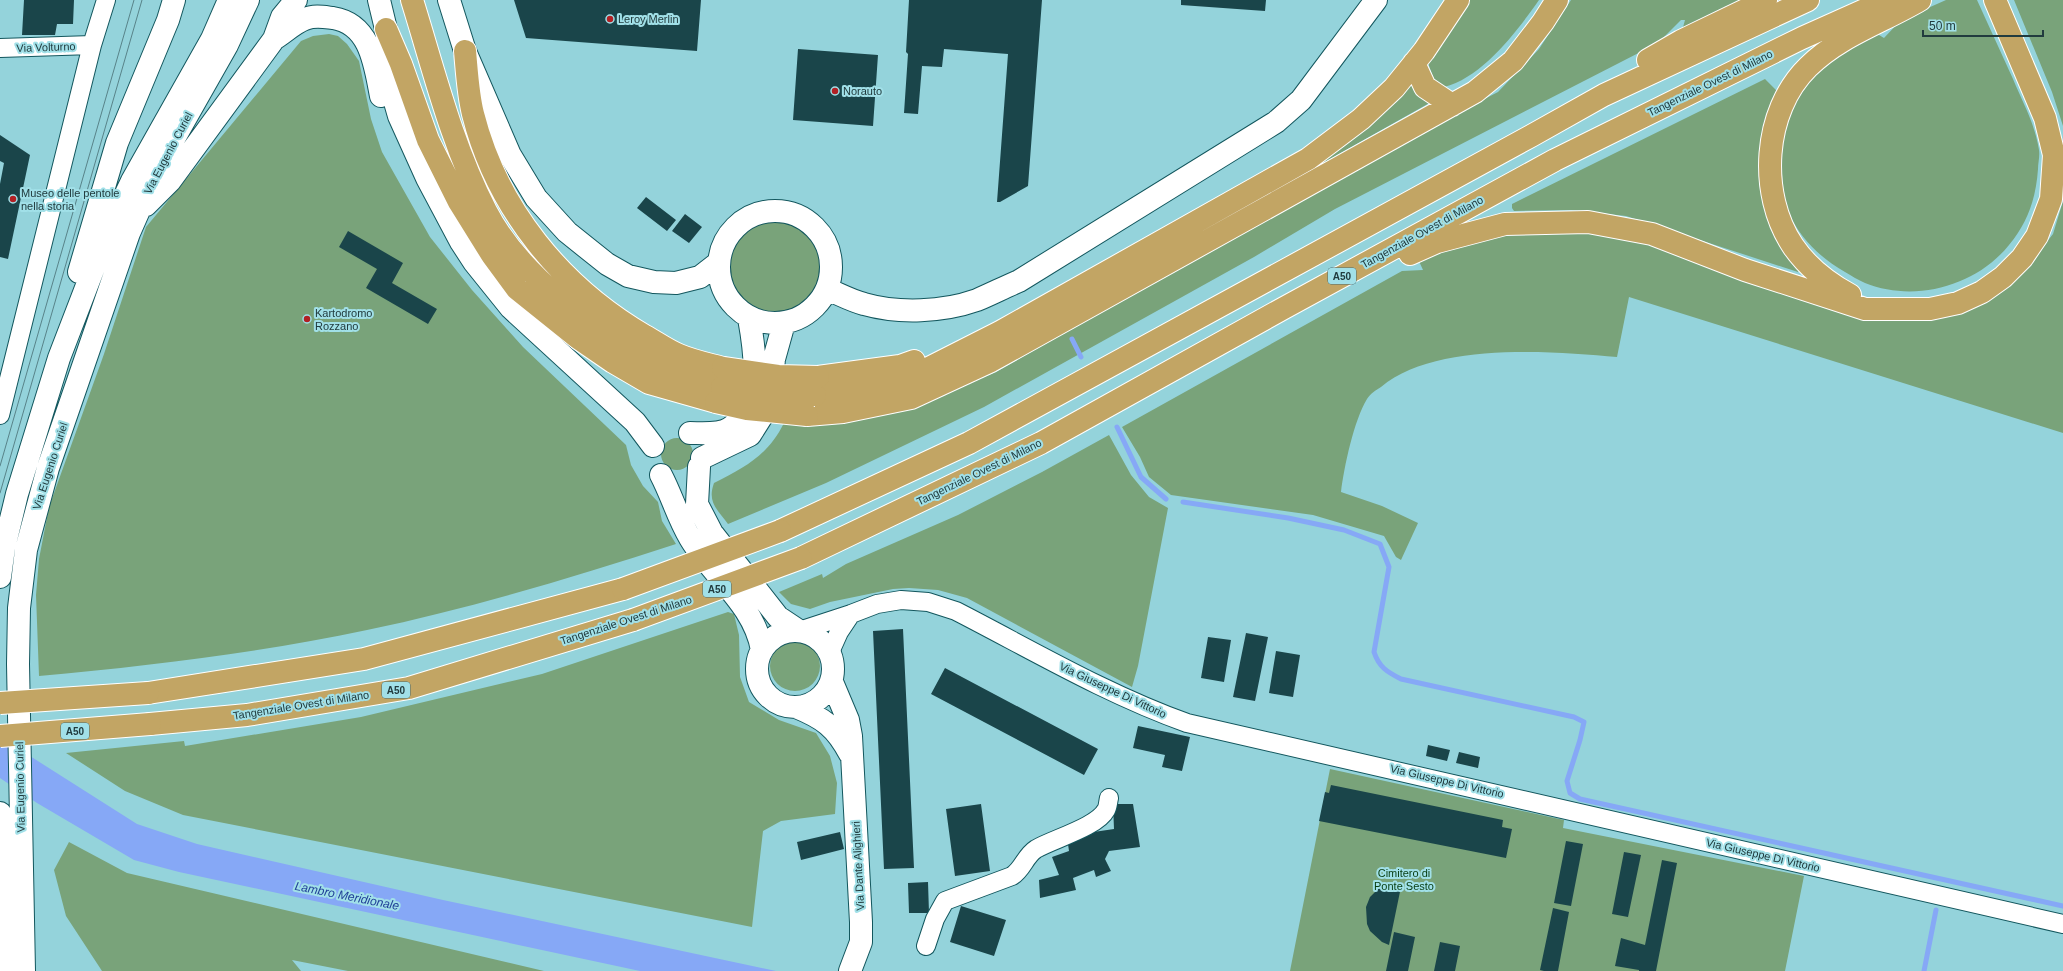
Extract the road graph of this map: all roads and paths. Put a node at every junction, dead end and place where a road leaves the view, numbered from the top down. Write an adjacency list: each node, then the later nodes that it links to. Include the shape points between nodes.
1 (106, 0): 19 (street)
2 (174, 0): 33 (street, via 117,143 70,303)
3 (229, 0): 33 (street, Via Eugenio Curiel, via 208,46 132,181 106,236)
4 (248, 0): 25 (street, Via Eugenio Curiel, via 227,45 159,165)
5 (296, 0): 18 (street, via 282,18)
6 (412, 0): 34 (highway, via 456,144 486,211 509,247 534,276 590,324 636,354 689,378)
7 (449, 0): 21 (street)
8 (1376, 0): 28 (street, via 1301,100 1276,122 1019,281 975,300 918,310 889,309 863,304)
9 (1458, 0): 22 (highway)
10 (1557, 0): 24 (highway, via 1544,22 1513,61 1475,92)
11 (1766, 0): 23 (highway, via 1655,56)
12 (1808, 0): 23 (highway)
13 (1887, 0): 29 (highway, Tangenziale Ovest di Milano / A50, via 1802,38 1555,160)
14 (1920, 0): 30 (highway, via 1839,43 1808,67 1790,90 1779,114 1771,142 1770,173 1778,216 1793,246 1810,267 1832,285 1859,300)
15 (1995, 0): 30 (highway, via 2045,118 2054,155 2051,199 2037,236 2022,258 2003,277 1982,292 1958,303 1930,309)
16 (378, 1): 17 (street)
17 (386, 29): 26 (street, via 399,116 427,178); 34 (highway, via 428,140 459,202 492,255 517,288 578,338 649,383)
18 (274, 39): 25 (street, via 170,181); 26 (street, via 300,22 317,17 336,18 363,37 371,50 385,116 393,139 417,184)
19 (92, 45): 20 (street, Via Volturno); 35 (street)
20 (0, 48)
21 (465, 51): 27 (street, via 510,155 536,198 567,232 607,264 628,276 654,282 676,283 700,277); 34 (highway, via 473,114 490,165 514,211 540,248 580,290 627,325 678,355)
22 (1414, 63): 24 (highway, via 1425,87); 34 (highway, bridge, via 1394,88 1361,119 1308,159 1000,332 973,344 900,366 817,386 778,376)
23 (1604, 95): 46 (highway, bridge, via 969,444 780,531 623,589 364,659 148,693)
24 (1452, 105): 34 (highway, bridge, via 991,361 911,398 844,412 807,415 747,409)
25 (139, 211): 52 (street, Via Eugenio Curiel, bridge, via 119,259 48,468 26,550 19,608)
26 (461, 242): 37 (street, via 511,308 635,422)
27 (718, 263): 28 (street, via 723,245 733,229 747,218 765,212 783,211 800,217 815,228 825,241 831,262); 31 (street, via 719,280 725,295)
28 (827, 289): 32 (street, via 817,305 802,317)
29 (1284, 308): 30 (highway, via 1354,280 1436,242 1505,224 1588,222 1652,234 1745,270 1865,308); 48 (highway, Tangenziale Ovest di Milano / A50, bridge, via 1041,443 801,558 633,620 409,688 246,715)
30 (1901, 310)
31 (749, 318): 32 (street, via 766,324); 36 (street, via 756,356 755,383 741,419 729,429 712,433)
32 (784, 323): 38 (street, via 774,359 771,388 762,416 750,435)
33 (59, 358): 40 (street, Via Eugenio Curiel, via 17,494 4,548)
34 (720, 386)
35 (0, 415)
36 (690, 433): 37 (street, via 684,430 669,430 657,439); 38 (street, via 700,444)
37 (653, 446): 39 (street, via 652,461)
38 (700, 463): 39 (street, via 693,474 686,478 673,479); 42 (street, via 696,485 697,504 712,533 778,617)
39 (661, 475): 43 (street, via 691,540 754,622)
40 (0, 578)
41 (851, 614): 42 (street, Via Giuseppe Di Vittorio); 44 (street); 53 (street, Via Giuseppe Di Vittorio, via 877,604 901,600 928,602 956,611 1121,696 1187,722)
42 (799, 631): 43 (street, via 784,632 771,639); 44 (street, via 817,637)
43 (762, 650): 47 (street, via 757,662 757,676 762,689 771,699 783,705)
44 (830, 652): 45 (street, via 833,662)
45 (832, 682): 47 (street, via 818,700); 49 (street, Via Dante Alighieri, via 848,720)
46 (0, 703)
47 (796, 707): 49 (street, Via Dante Alighieri, via 825,721 835,730)
48 (0, 736)
49 (852, 758): 55 (street, Via Dante Alighieri, via 861,922 861,942)
50 (1109, 798): 54 (street, via 1106,810 1091,824 1036,850 1027,856 1019,871 1012,876 945,901 935,919)
51 (0, 813): 52 (street, Via Eugenio Curiel)
52 (11, 847): 56 (street, Via Eugenio Curiel); 57 (street, Via Eugenio Curiel)
53 (2063, 924)
54 (926, 946)
55 (852, 967)
56 (4, 971)
57 (24, 971)

